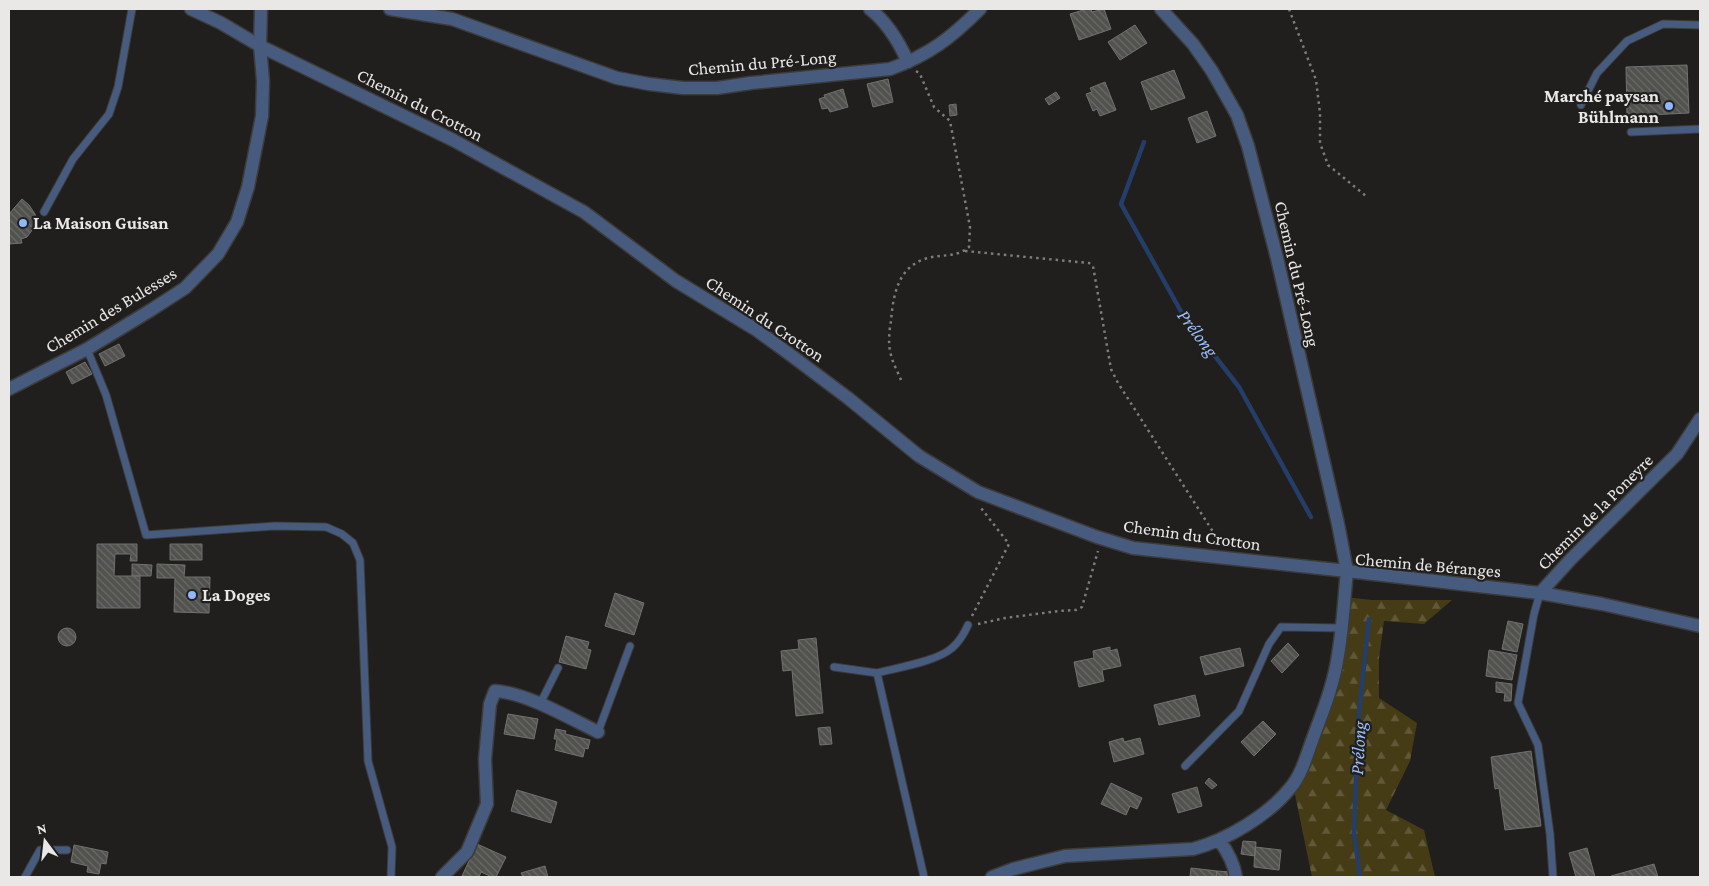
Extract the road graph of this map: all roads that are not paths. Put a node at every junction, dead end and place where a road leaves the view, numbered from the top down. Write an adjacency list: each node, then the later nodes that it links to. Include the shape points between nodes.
1 (132, 9): 14 (lane, via 118,87 109,114 73,159)
2 (190, 9): 9 (street, Chemin du Crotton)
3 (261, 9): 9 (street, Chemin des Bulesses)
4 (390, 9): 10 (street, Chemin du Pré-Long, via 452,19 617,78 682,88 717,88 890,69)
5 (870, 9): 10 (street, via 897,38)
6 (980, 9): 10 (street, Chemin du Pré-Long, via 946,40)
7 (1161, 9): 18 (street, Chemin du Pré-Long, via 1212,71 1237,115 1248,146 1279,267)
8 (1700, 25): 11 (lane, via 1663,24 1628,41 1597,73)
9 (260, 46): 15 (street, Chemin des Bulesses, via 262,116 248,187 237,222 218,254 185,288); 18 (street, Chemin du Crotton, via 453,140 584,212 676,281 788,352 919,456 978,492 1133,548)
10 (908, 62)
11 (1581, 105)
12 (1700, 129): 13 (lane)
13 (1631, 132)
14 (44, 212)
15 (87, 349): 16 (street, Chemin des Bulesses); 33 (lane, via 106,395 146,535 274,526 326,527 353,543 360,560 368,761 392,847)
16 (9, 389)
17 (1700, 419): 19 (street, Chemin de la Poneyre, via 1676,454)
18 (1347, 572): 19 (street, Chemin de Béranges); 22 (street, Chemin de Béranges)
19 (1540, 593): 21 (street, Chemin de la Poneyre); 38 (lane, via 1518,703 1538,745)
20 (968, 625): 26 (lane, via 959,640 944,653)
21 (1700, 626)
22 (1341, 628): 29 (lane, via 1281,627 1269,644 1240,711); 30 (street, Chemin de Béranges, via 1328,698 1293,785 1278,801 1230,836)
23 (630, 646): 28 (lane)
24 (834, 666): 26 (lane)
25 (558, 668): 27 (lane)
26 (877, 673): 35 (lane)
27 (540, 704): 28 (street); 34 (street, via 496,691 490,704 485,760 488,804 468,852)
28 (598, 732)
29 (1185, 766)
30 (1219, 840): 36 (street, Chemin de Béranges, via 1193,849 1066,856); 37 (street, via 1228,852)
31 (67, 850): 32 (lane, via 40,850)
32 (25, 877)
33 (391, 877)
34 (442, 877)
35 (924, 877)
36 (992, 877)
37 (1236, 877)
38 (1553, 877)

